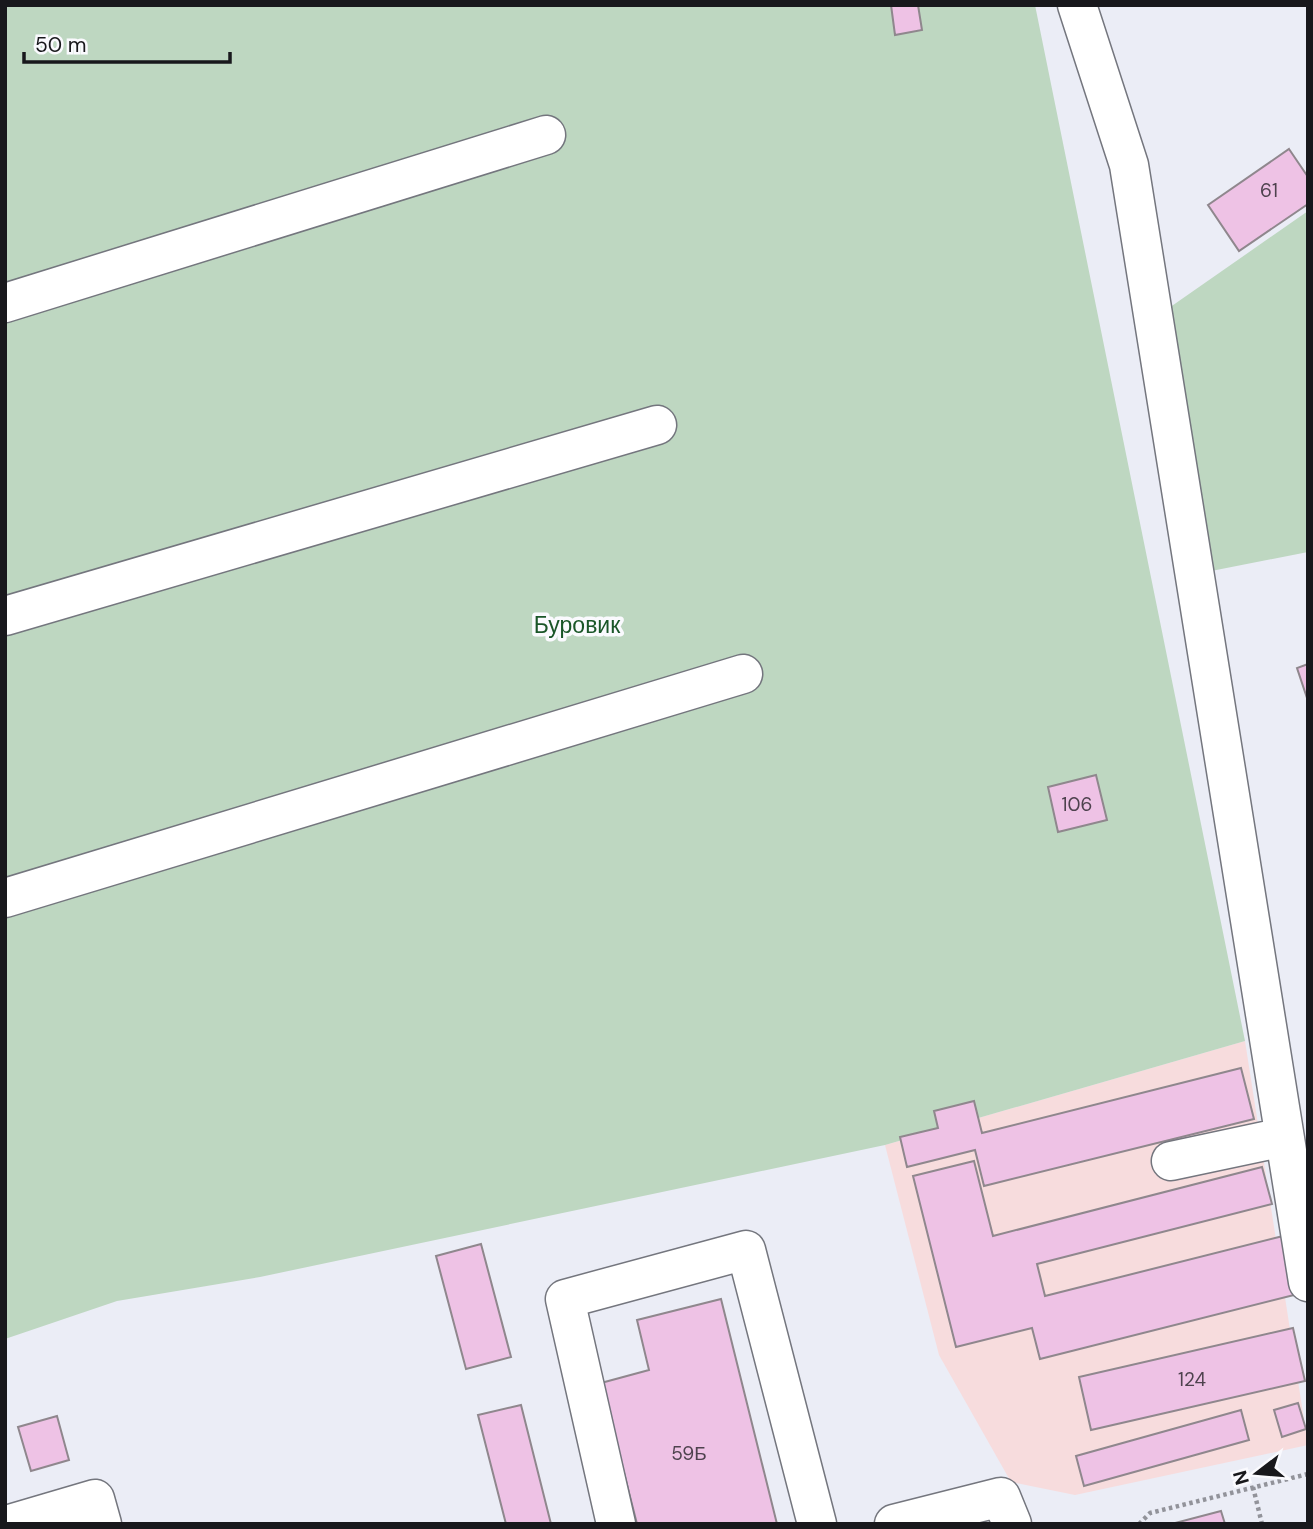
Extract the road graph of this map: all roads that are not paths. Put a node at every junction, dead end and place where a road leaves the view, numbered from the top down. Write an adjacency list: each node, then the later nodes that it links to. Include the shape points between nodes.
1 (1077, 5): 8 (street, via 1129,165)
2 (546, 135): 3 (street)
3 (5, 303)
4 (657, 425): 5 (street)
5 (5, 616)
6 (743, 674): 7 (street)
7 (5, 898)
8 (1284, 1137): 9 (street); 10 (street)
9 (1171, 1161)
10 (1308, 1282)
11 (10, 1524): 12 (street, via 95,1499)
12 (102, 1524)
13 (616, 1524): 14 (street, via 565,1299 746,1250)
14 (817, 1524)
15 (894, 1524): 16 (street, via 1001,1497)
16 (1012, 1524)

